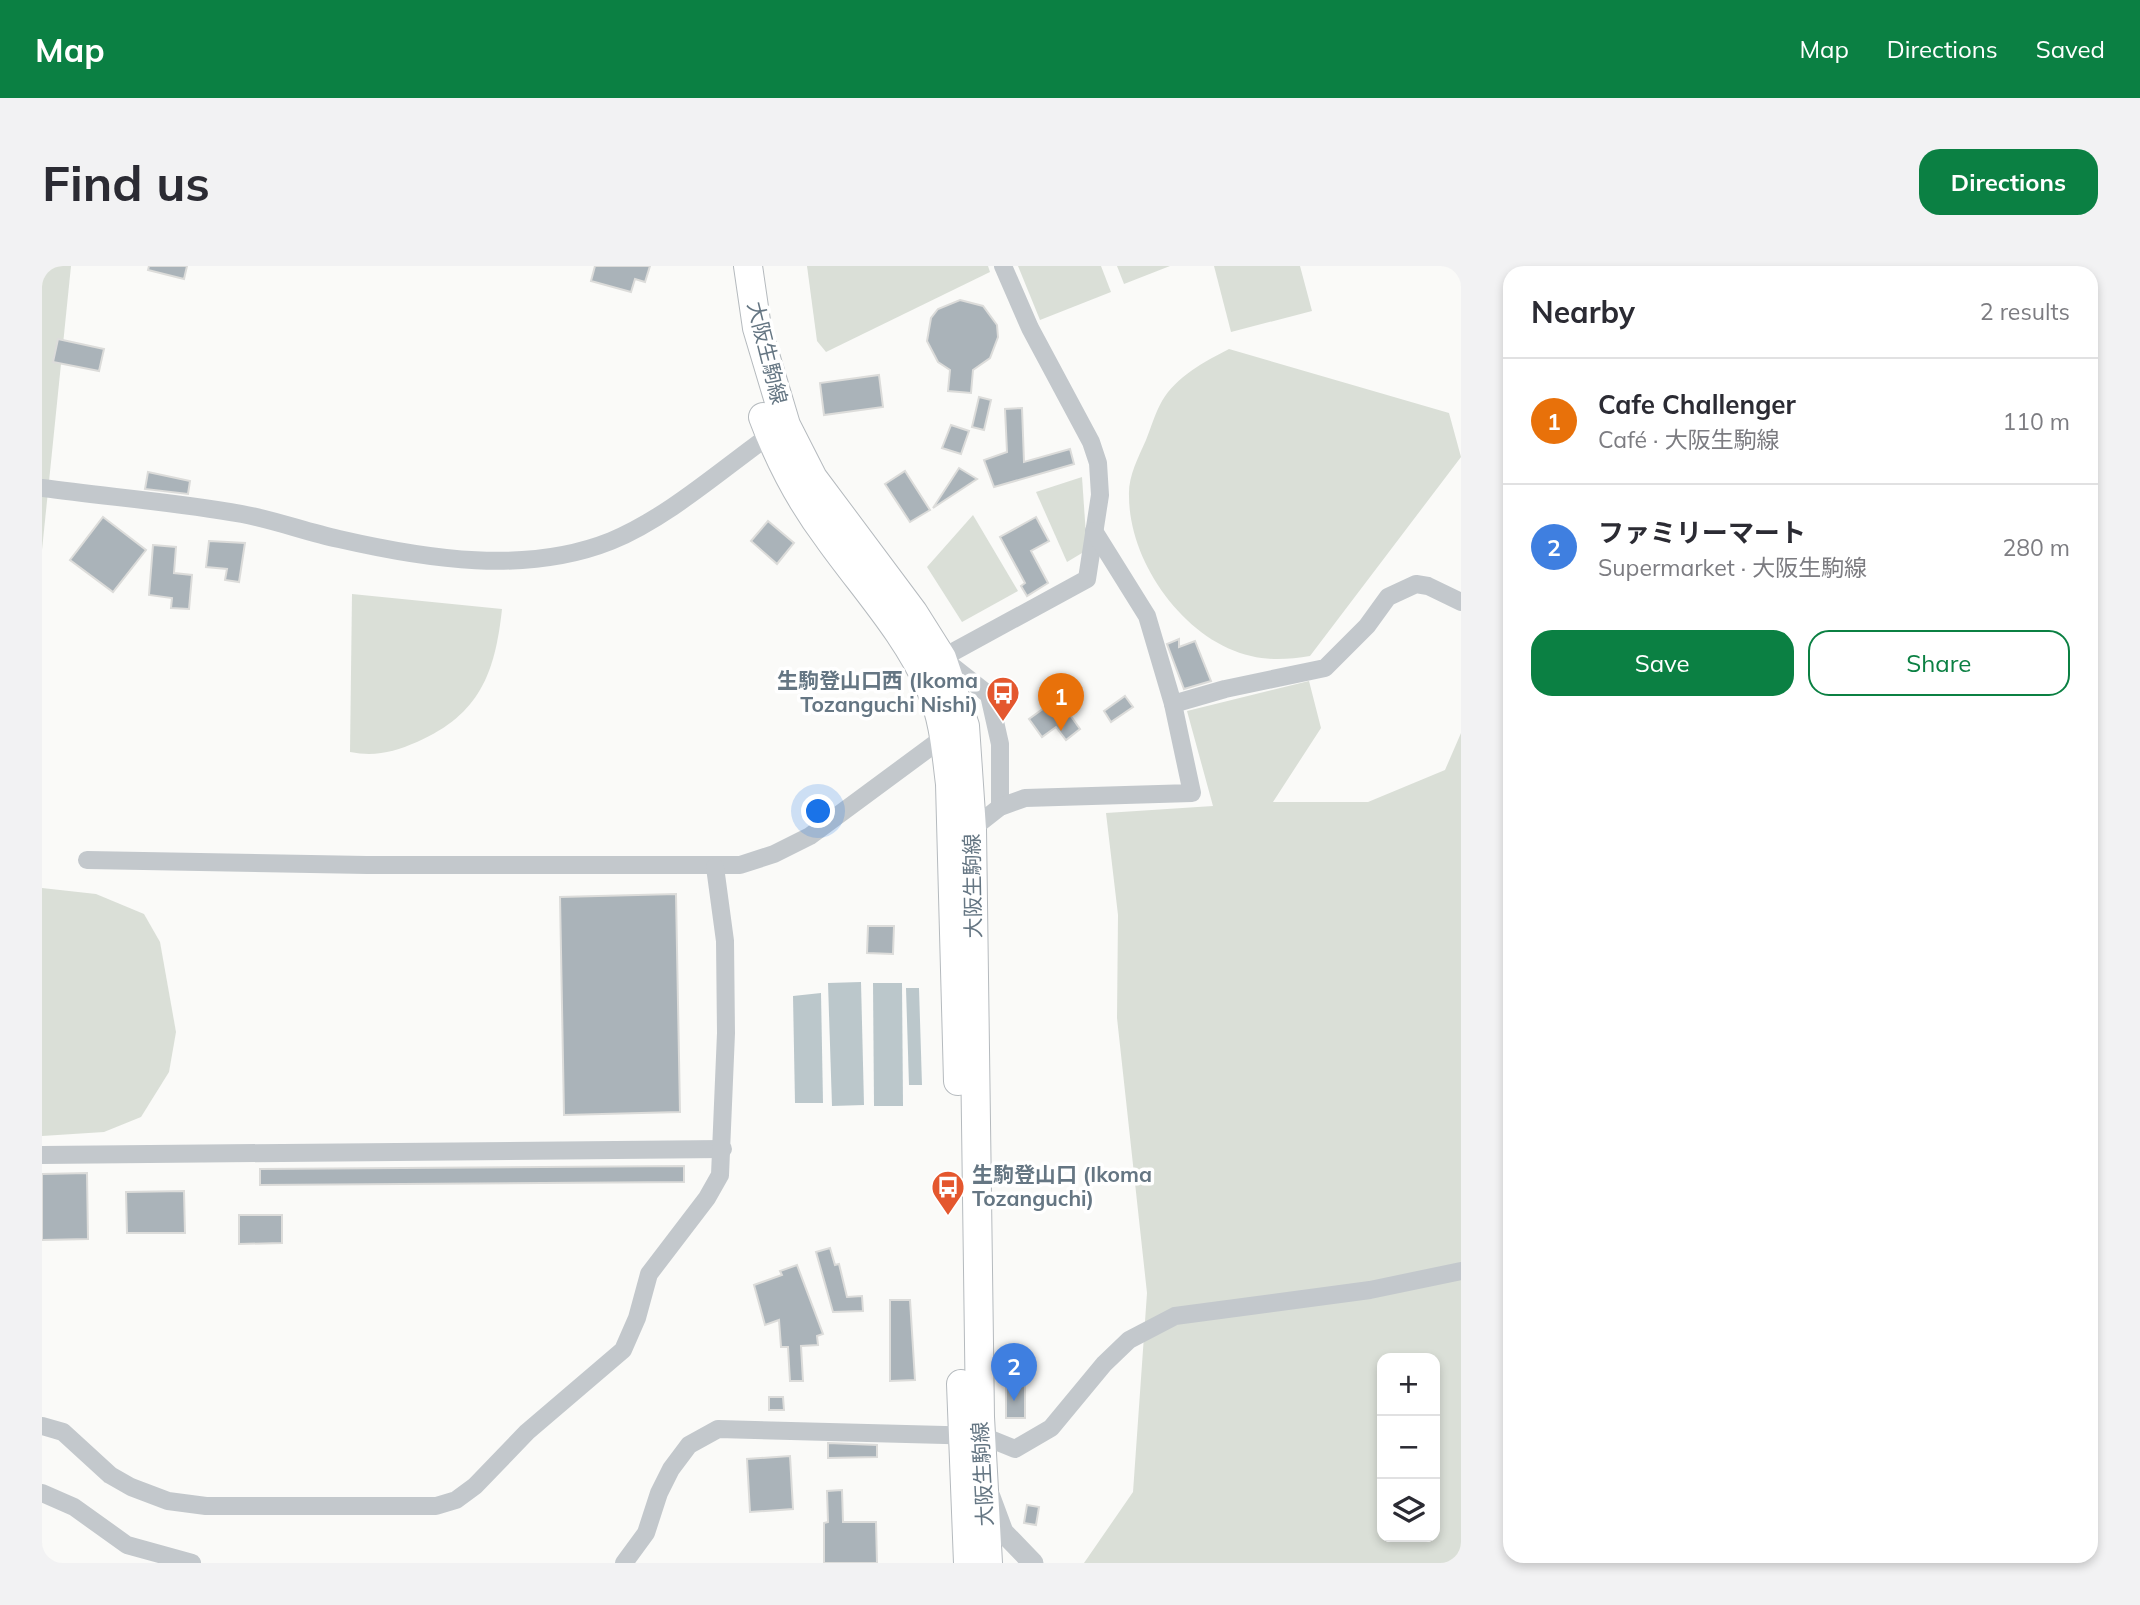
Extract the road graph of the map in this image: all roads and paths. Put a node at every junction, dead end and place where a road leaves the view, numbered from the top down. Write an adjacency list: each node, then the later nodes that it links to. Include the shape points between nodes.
1 (728, 266): 4 (main road, 大阪生駒線, via 751,382)
2 (748, 266): 8 (main road, 大阪生駒線, via 757,328 786,425 813,478)
3 (1003, 266): 6 (street, via 1030,328 1091,442 1100,495)
4 (770, 435): 5 (street, via 646,523 580,551 538,558 447,559 338,539 239,513); 10 (main road, 大阪生駒線, via 794,486 896,628 932,690)
5 (42, 488)
6 (1094, 531): 8 (street, via 1087,579); 9 (street, via 1147,616)
7 (1461, 602): 9 (street, via 1416,584 1388,597 1367,626 1325,668)
8 (942, 658): 11 (street, via 989,695 1000,744); 12 (main road, 大阪生駒線, via 965,726)
9 (1173, 704): 11 (street, via 1192,793 1025,798)
10 (944, 737): 14 (street, via 810,836 774,854); 19 (main road, 大阪生駒線, via 950,784)
11 (1000, 807): 12 (street)
12 (972, 829): 19 (main road, 大阪生駒線)
13 (87, 860): 14 (street)
14 (715, 867): 15 (street, via 725,942)
15 (723, 1149): 16 (street); 18 (street, via 720,1175 707,1198 649,1273 623,1350 456,1500 436,1506 206,1506 167,1501 131,1488 63,1432)
16 (42, 1155)
17 (1461, 1271): 19 (street, via 1370,1290 1175,1316 1129,1340 1051,1428 1015,1449)
18 (42, 1426)
19 (972, 1436): 20 (main road, 大阪生駒線); 23 (street, via 719,1429 689,1445 671,1469 646,1533); 24 (main road, 大阪生駒線)
20 (983, 1479): 25 (main road, 大阪生駒線); 26 (street, via 1003,1532)
21 (42, 1493): 22 (street, via 74,1507 127,1545)
22 (192, 1563)
23 (624, 1563)
24 (966, 1563)
25 (988, 1563)
26 (1033, 1563)

